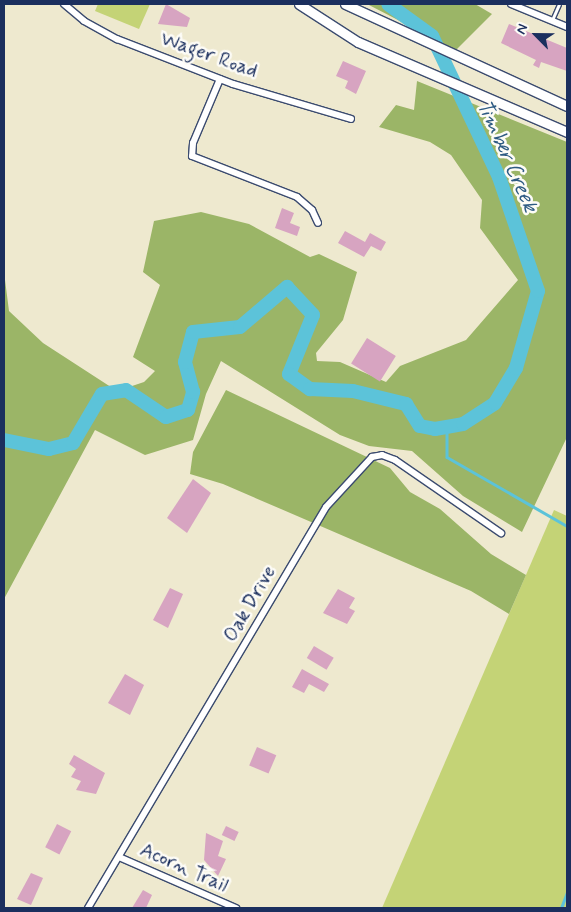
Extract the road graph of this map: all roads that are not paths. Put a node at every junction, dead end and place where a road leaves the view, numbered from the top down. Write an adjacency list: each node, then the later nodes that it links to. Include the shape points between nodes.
1 (64, 4): 8 (street, Wager Road, via 84,21 117,39)
2 (299, 4): 11 (main road, via 358,42)
3 (345, 4): 9 (main road, via 371,20)
4 (511, 4): 6 (street)
5 (559, 4): 6 (lane)
6 (551, 21): 7 (street)
7 (567, 27)
8 (220, 79): 10 (street, Wager Road); 12 (street, via 193,143 192,156 297,197 312,210)
9 (567, 106)
10 (351, 119)
11 (567, 132)
12 (318, 223)
13 (501, 533): 14 (street, Oak Drive, via 395,460 382,454 372,457 326,507)
14 (118, 857): 15 (street, Oak Drive); 16 (street, Acorn Trail)
15 (88, 908)
16 (236, 908)

